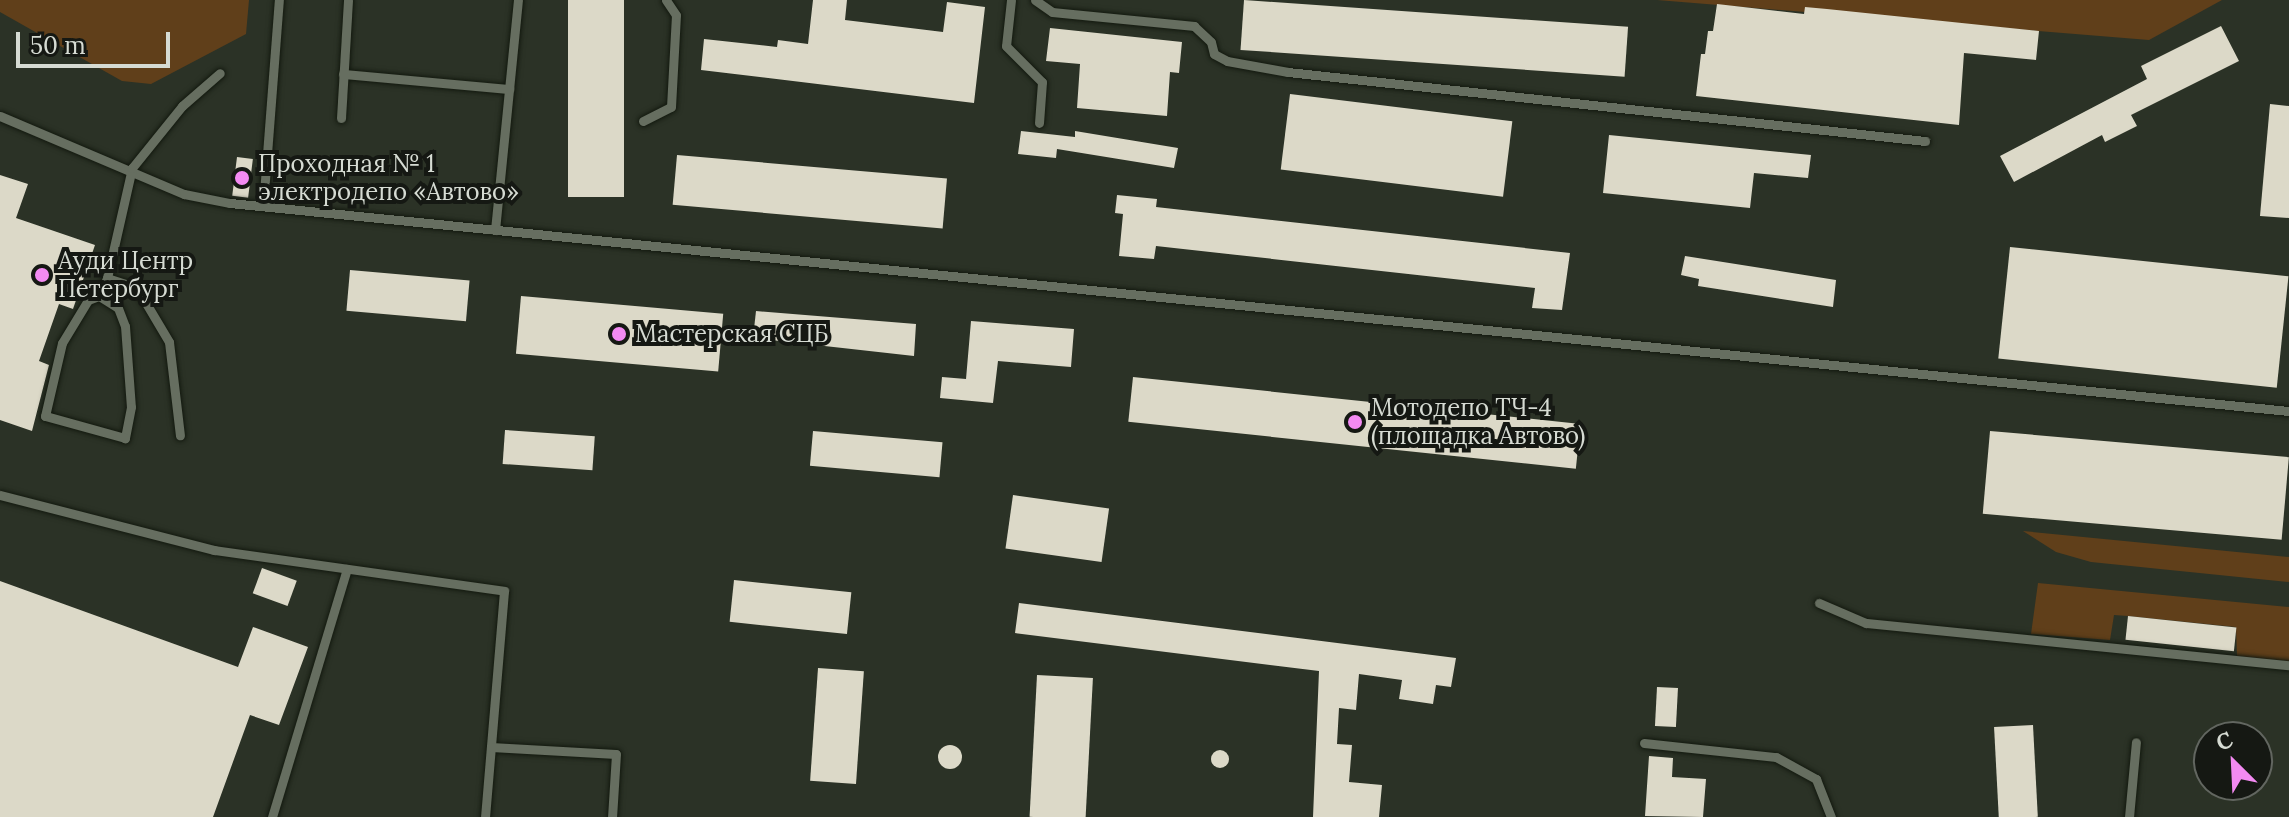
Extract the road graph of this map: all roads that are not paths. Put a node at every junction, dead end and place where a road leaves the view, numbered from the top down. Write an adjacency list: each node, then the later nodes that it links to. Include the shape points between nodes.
1 (279, 0): 16 (lane)
2 (348, 0): 8 (lane)
3 (518, 0): 9 (lane)
4 (666, 0): 12 (lane, via 676,15 671,107)
5 (1011, 0): 13 (lane, via 1006,46 1042,82)
6 (1035, 0): 14 (lane, via 1052,12 1194,26 1211,42 1214,54 1227,61 1288,72)
7 (220, 73): 15 (lane, via 182,106)
8 (343, 74): 9 (lane); 11 (lane)
9 (509, 89): 17 (lane)
10 (0, 116): 15 (lane)
11 (341, 118)
12 (643, 121)
13 (1039, 123)
14 (1925, 141)
15 (132, 168): 16 (lane, via 184,194); 18 (lane)
16 (263, 206): 17 (lane)
17 (495, 230): 20 (lane)
18 (107, 278): 19 (lane); 21 (lane, via 137,288 169,342)
19 (99, 296): 19 (lane, via 118,308 125,326 131,407 125,438 45,416 62,343 88,300)
20 (2289, 411)
21 (180, 435)
22 (0, 495): 23 (lane, via 214,550)
23 (347, 569): 28 (lane, via 504,591); 29 (lane)
24 (1819, 603): 25 (lane, via 1866,623)
25 (2289, 665)
26 (2136, 742): 33 (lane)
27 (1644, 743): 32 (lane, via 1776,757 1816,779)
28 (491, 747): 30 (lane); 31 (lane, via 616,754)
29 (272, 817)
30 (485, 817)
31 (612, 817)
32 (1831, 817)
33 (2129, 817)

